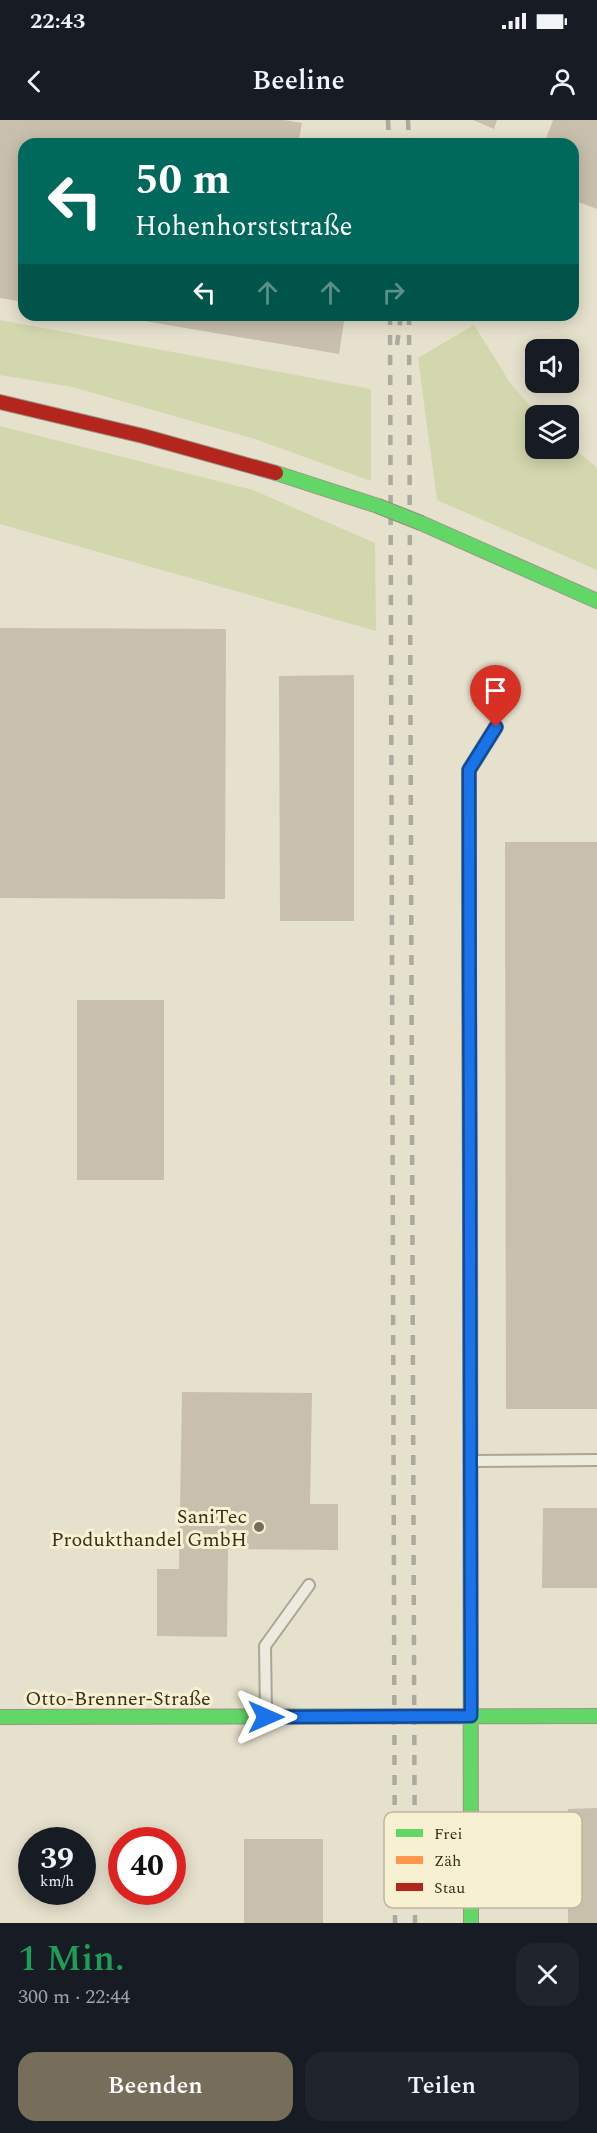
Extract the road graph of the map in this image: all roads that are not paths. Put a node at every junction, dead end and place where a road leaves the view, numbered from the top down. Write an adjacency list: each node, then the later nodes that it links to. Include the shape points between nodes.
1 (0, 402): 2 (main road, bridge, via 168,441 299,479 421,523)
2 (582, 594): 3 (main road); 4 (main road)
3 (597, 601)
4 (597, 609)
5 (496, 727): 7 (main road, via 469,770)
6 (597, 1460): 7 (lane)
7 (470, 1461): 9 (main road)
8 (309, 1585): 12 (lane, via 265,1646)
9 (471, 1716): 10 (main road, Otto-Brenner-Straße); 12 (main road, Otto-Brenner-Straße); 13 (main road)
10 (597, 1716)
11 (0, 1717): 12 (main road, Otto-Brenner-Straße)
12 (266, 1717)
13 (471, 1812)

